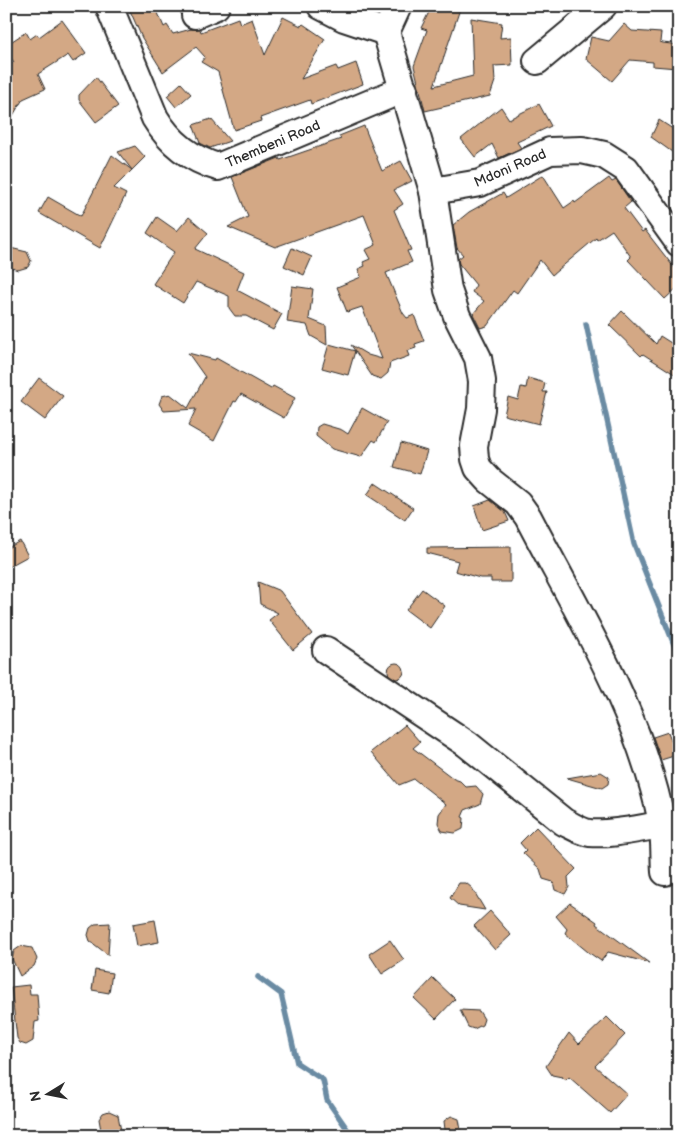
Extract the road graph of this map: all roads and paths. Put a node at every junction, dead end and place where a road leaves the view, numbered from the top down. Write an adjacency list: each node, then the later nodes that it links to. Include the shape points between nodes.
1 (109, 6): 7 (street, Thembeni Road, via 163,132 192,157 218,167)
2 (321, 6): 5 (street, via 344,18)
3 (398, 6): 5 (street)
4 (603, 6): 6 (street)
5 (386, 32): 7 (street)
6 (537, 61)
7 (404, 89): 8 (street)
8 (433, 191): 9 (street, Mdoni Road, via 480,183 550,151 582,150 604,156 626,169); 11 (street, via 448,290 478,358 482,381 475,460 489,480 518,502 528,517 609,672 652,783)
9 (679, 243)
10 (326, 650): 11 (street, via 467,744 578,830 607,832)
11 (662, 825): 12 (street)
12 (665, 872)

